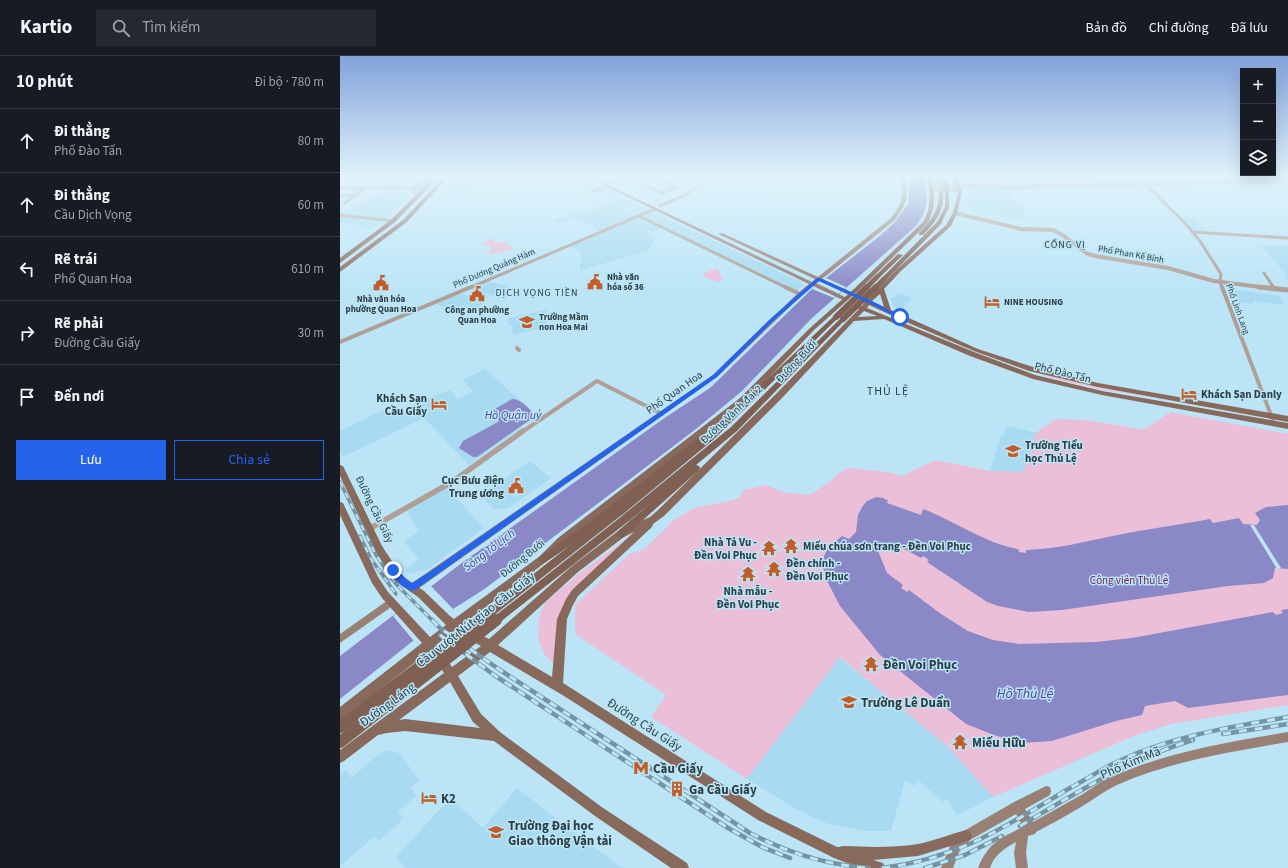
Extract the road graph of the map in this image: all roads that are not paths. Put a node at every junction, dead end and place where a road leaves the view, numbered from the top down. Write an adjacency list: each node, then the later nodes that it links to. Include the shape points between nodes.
1 (340, 215): 14 (street)
2 (399, 215): 14 (main road)
3 (410, 215): 18 (main road)
4 (668, 215): 22 (main road)
5 (679, 215): 21 (main road)
6 (896, 215): 19 (main road, Phố Quan Hoa)
7 (930, 215): 24 (main road, Đường Bưởi, via 916,233)
8 (937, 215): 33 (highway, bridge, via 933,222 877,277)
9 (943, 215): 33 (highway, bridge, via 939,223)
10 (954, 215): 26 (main road, Đường Bưởi, via 945,228)
11 (963, 215): 23 (street, Phố Phan Kế Bính, via 1021,229 1053,230 1089,254 1168,268)
12 (1175, 215): 15 (street, Phố Linh Lang)
13 (639, 216): 28 (street); 35 (street, Phố Dương Quảng Hàm)
14 (393, 221): 17 (main road)
15 (1192, 232): 16 (street); 23 (street, Phố Linh Lang, via 1219,270)
16 (1288, 238)
17 (340, 261)
18 (340, 270)
19 (829, 271): 21 (main road); 22 (main road, Phố Quan Hoa)
20 (1264, 273): 25 (street)
21 (810, 276): 22 (main road)
22 (818, 282): 28 (main road, Phố Quan Hoa); 29 (main road); 29 (main road, via 843,290)
23 (1220, 282): 25 (street, Phố Phan Kế Bính); 39 (street, Phố Linh Lang)
24 (861, 285): 26 (main road, via 871,292); 29 (main road, Đường Bưởi)
25 (1274, 288): 27 (street, Phố Phan Kế Bính)
26 (880, 290): 30 (main road, Đường Bưởi); 32 (main road)
27 (1288, 290)
28 (800, 294): 37 (main road, Phố Quan Hoa, via 715,376)
29 (845, 296): 30 (main road, Phố Đào Tấn); 31 (main road, Phố Đào Tấn); 49 (main road, Đường Bưởi, via 743,400 560,541)
30 (870, 302): 31 (main road, Đường Bưởi); 32 (main road, Phố Đào Tấn)
31 (863, 308): 33 (main road, Đường Bưởi); 34 (main road, Phố Đào Tấn)
32 (888, 310): 36 (main road, Phố Đào Tấn)
33 (844, 318): 34 (main road); 40 (highway, Đường Vành đai 2); 42 (highway, Đường Vành đai 2); 46 (main road, Đường Bưởi, via 780,395)
34 (885, 318): 36 (main road, Phố Đào Tấn)
35 (340, 342)
36 (969, 350): 39 (main road, Phố Đào Tấn, via 1003,367 1062,384 1102,393)
37 (662, 414): 47 (street, via 597,381 542,416 452,482); 50 (main road, Phố Quan Hoa)
38 (1288, 419): 39 (main road, Phố Đào Tấn)
39 (1273, 420): 41 (main road, Phố Đào Tấn)
40 (725, 423): 45 (highway, Đường Vành đai 2); 49 (highway, via 590,527)
41 (1288, 426)
42 (734, 430): 45 (highway, Đường Vành đai 2); 48 (highway, via 722,446)
43 (340, 468): 47 (main road, Đường Cầu Giấy)
44 (340, 506): 51 (main road, via 376,580)
45 (623, 515): 59 (highway, Cầu vượt Nút giao Cầu Giấy, bridge); 63 (highway, Cầu vượt Nút giao Cầu Giấy, bridge)
46 (652, 520): 48 (main road, Đường Bưởi); 57 (main road, via 568,602 562,619)
47 (369, 529): 50 (main road, Đường Cầu Giấy, via 396,574)
48 (622, 534): 55 (main road, Đường Bưởi, via 575,569)
49 (543, 559): 52 (main road, Đường Bưởi)
50 (412, 588): 52 (main road, Đường Cầu Giấy)
51 (392, 602): 53 (main road); 54 (main road)
52 (454, 625): 54 (main road, Đường Bưởi); 55 (main road, Đường Cầu Giấy)
53 (340, 640)
54 (429, 645): 56 (main road); 58 (main road, Đường Láng)
55 (489, 646): 56 (main road, Đường Láng); 57 (main road, Đường Cầu Giấy)
56 (451, 674): 60 (main road, Đường Láng); 61 (main road, via 477,718)
57 (557, 686): 69 (main road, Đường Cầu Giấy, via 762,816)
58 (340, 714)
59 (340, 726)
60 (369, 733): 61 (main road, via 405,725); 64 (main road, Đường Láng)
61 (496, 736): 70 (main road, via 599,812)
62 (1288, 737): 67 (main road, Phố Kim Mã, via 1185,756 1145,768 1111,783)
63 (340, 742)
64 (340, 757)
65 (1046, 791): 66 (main road)
66 (1018, 806): 67 (main road); 68 (main road)
67 (1027, 832): 73 (main road, Phố Kim Mã, via 994,850); 74 (main road, via 1020,853)
68 (966, 836): 69 (main road, via 920,850 862,854); 72 (main road, via 955,848)
69 (834, 852): 71 (main road, Đường Cầu Giấy)
70 (682, 868)
71 (878, 868)
72 (947, 868)
73 (984, 868)
74 (1022, 868)

